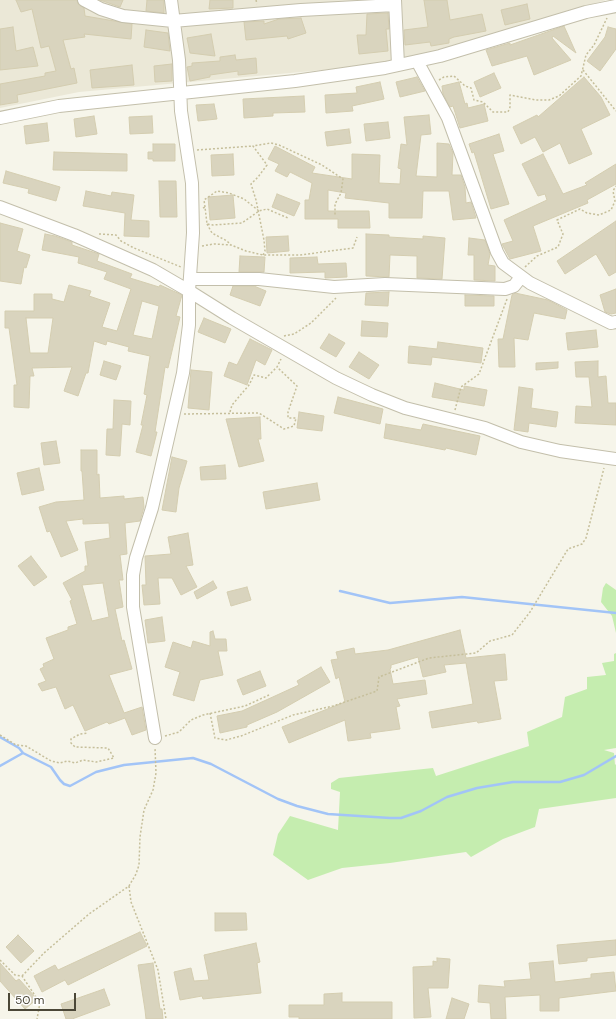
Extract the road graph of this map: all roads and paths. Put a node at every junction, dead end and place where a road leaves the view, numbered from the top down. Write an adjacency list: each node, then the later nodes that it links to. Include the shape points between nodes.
1 (84, 0): 5 (street, via 122,16)
2 (171, 0): 5 (street)
3 (395, 3): 5 (street); 7 (street)
4 (613, 6): 6 (street); 8 (path, via 594,45 586,55)
5 (173, 21): 10 (street, via 179,60)
6 (417, 61): 7 (street); 9 (street)
7 (398, 65): 10 (street, via 346,74)
8 (583, 70): 9 (path, via 577,80 566,87 559,96 549,100 510,96 508,112 493,112 483,102 474,100 471,88 454,76 444,77); 11 (path)
9 (431, 85): 27 (street, via 448,118 496,252 503,263)
10 (180, 93): 12 (street, via 59,106); 14 (street)
11 (616, 111)
12 (0, 118)
13 (253, 146): 14 (path); 19 (path, via 267,165 251,184); 20 (path, via 271,143 279,145 322,165 343,179 341,193 335,204)
14 (187, 150): 18 (street)
15 (616, 186): 27 (path, via 613,191 615,201 612,210 599,215 580,209 556,220 563,234 558,247 526,264)
16 (0, 207): 28 (street, via 74,235)
17 (205, 207): 18 (path); 19 (path, via 204,200 217,191 229,192 244,199); 22 (path)
18 (193, 211): 25 (street)
19 (259, 211): 21 (path, via 267,209); 22 (path, via 242,223); 26 (path, via 265,251)
20 (335, 216)
21 (288, 218)
22 (207, 224): 24 (path, via 212,233)
23 (357, 237): 26 (path, via 353,248 300,255)
24 (230, 245): 25 (path, via 214,244); 26 (path)
25 (191, 250): 28 (street)
26 (263, 255)
27 (521, 277): 30 (street); 31 (street, via 530,284 611,323)
28 (190, 285): 29 (street, via 259,279 319,286); 32 (street, via 232,318); 35 (street, via 190,325)
29 (350, 286): 30 (street, via 385,284); 32 (path, via 311,323 294,334 280,336)
30 (510, 288): 37 (path, via 506,306 479,374 460,387)
31 (616, 322)
32 (274, 341): 37 (street, via 352,387 405,408)
33 (282, 357): 34 (path)
34 (276, 367): 36 (path, via 266,378 254,375 232,405); 36 (path, via 297,386 288,412 288,418 296,418 294,426 284,429 260,413)
35 (174, 411): 36 (path, via 187,414); 43 (street, via 152,508 133,575 133,607)
36 (230, 412)
37 (455, 419): 38 (street, via 542,447)
38 (611, 458): 40 (path, via 586,538 582,544 568,549 530,612 512,635 490,641 476,654 429,658 379,677 376,691 293,716 226,740 215,738)
39 (269, 695): 40 (path, via 245,706)
40 (210, 714): 43 (path, via 191,720 179,732)
41 (88, 733): 42 (path, via 80,734 72,739 71,743 76,747 108,748 114,758 96,762 83,760 60,763 51,761 26,746 16,745)
42 (0, 735)
43 (155, 738): 44 (path, via 156,773 153,790 144,810 139,865)
44 (129, 886): 46 (path, via 89,914); 48 (path, via 131,902 158,970)
45 (0, 960): 46 (path, via 11,972)
46 (22, 976): 47 (path, via 40,1004)
47 (37, 1019)
48 (166, 1019)

